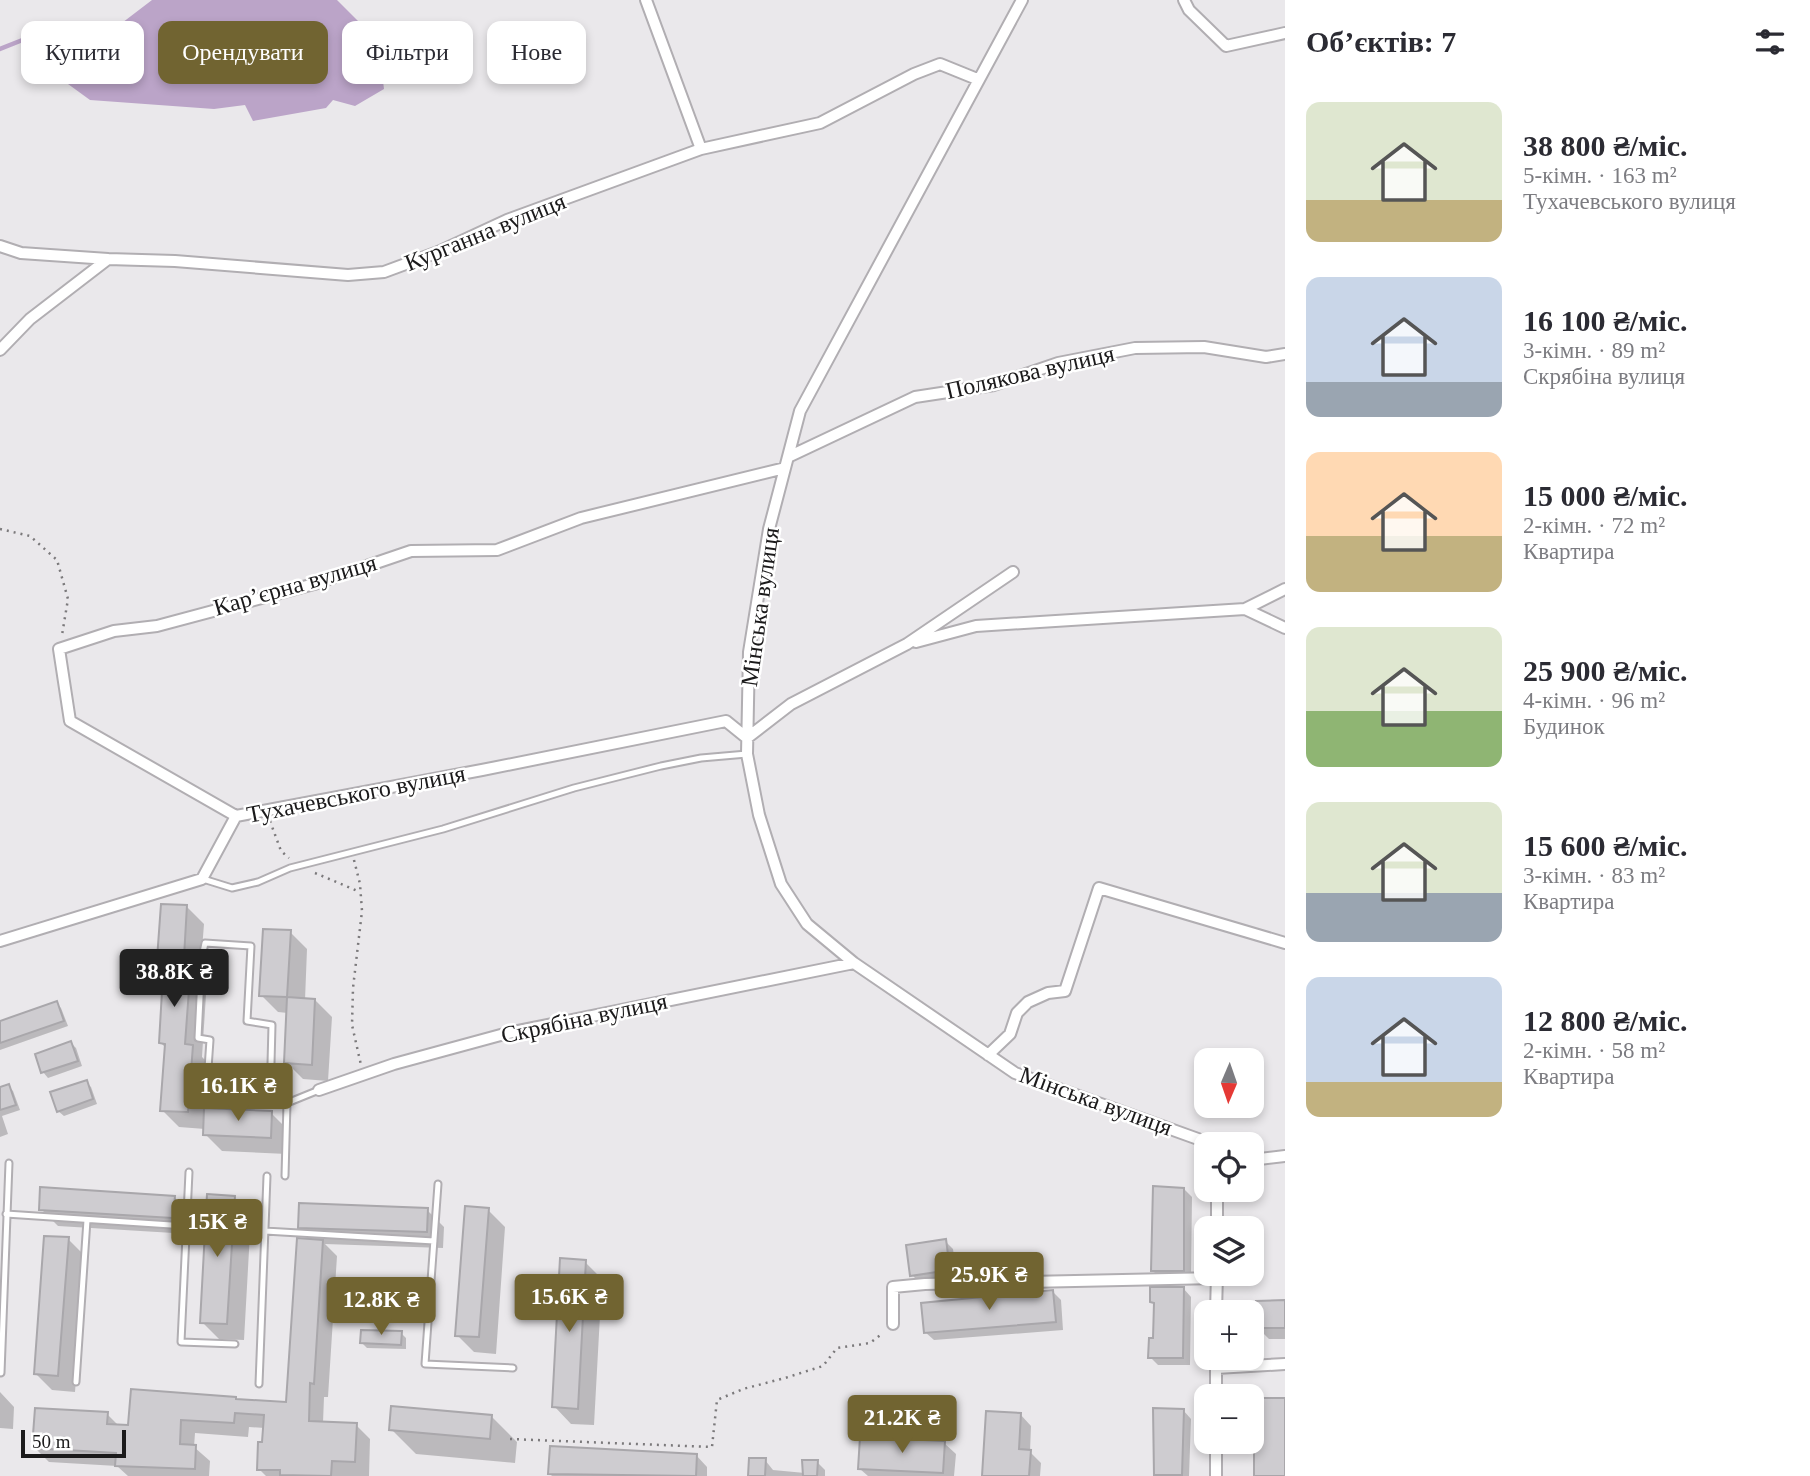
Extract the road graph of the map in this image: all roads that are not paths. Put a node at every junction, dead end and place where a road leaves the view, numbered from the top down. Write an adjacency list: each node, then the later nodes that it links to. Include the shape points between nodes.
1 (646, 0): 6 (street)
2 (1022, 0): 5 (street, Мінська вулиця)
3 (1184, 0): 4 (street, via 1226,46)
4 (1285, 33)
5 (977, 79): 6 (street, Курганна вулиця, via 940,64 820,123); 11 (street, Мінська вулиця, via 800,411)
6 (701, 149): 8 (street, Курганна вулиця, via 507,220 384,272 348,275)
7 (0, 246): 8 (street, Курганна вулиця, via 21,253)
8 (108, 259): 9 (street, via 30,319)
9 (0, 350)
10 (1285, 354): 11 (street, Полякова вулиця, via 1266,357 1203,347 1135,348 1058,363 994,385 915,397)
11 (786, 463): 17 (street, Мінська вулиця, via 769,529 749,652); 19 (street, Кар’єрна вулиця, via 581,518 497,550 411,551 314,583 157,626 114,631 60,649 70,721)
12 (1013, 572): 16 (street)
13 (1285, 589): 14 (street)
14 (1245, 609): 15 (street); 16 (street, via 976,626)
15 (1285, 628)
16 (907, 644): 17 (street, via 791,704)
17 (747, 738): 18 (street, Мінська вулиця); 19 (street, Тухачевського вулиця, via 726,721)
18 (747, 754): 20 (lane, via 701,758 574,788 443,829 290,868 258,883 232,888); 23 (street, Мінська вулиця, via 759,815 781,884 807,925)
19 (236, 816): 20 (street, Тухачевського вулиця)
20 (202, 879): 21 (street)
21 (0, 941)
22 (1285, 943): 24 (street, via 1100,888 1065,991 1028,1002 1017,1013 1010,1034)
23 (854, 963): 24 (street, Мінська вулиця); 25 (street, Скрябіна вулиця, via 508,1033)
24 (988, 1055): 28 (street, Мінська вулиця, via 1015,1073)
25 (319, 1090): 27 (lane)
26 (270, 1102): 26 (lane, via 206,1097 210,1040 198,1038 205,943 251,946 247,1021 272,1025); 27 (lane)
27 (287, 1103): 34 (lane)
28 (1194, 1138)
29 (1285, 1156): 30 (street)
30 (1264, 1158)
31 (9, 1163): 36 (lane)
32 (189, 1172): 38 (lane)
33 (267, 1176): 39 (lane)
34 (285, 1176)
35 (438, 1184): 40 (lane)
36 (6, 1214): 37 (lane); 47 (lane)
37 (87, 1220): 38 (lane); 48 (lane)
38 (186, 1226): 43 (lane, via 181,1342)
39 (265, 1231): 40 (lane); 49 (lane)
40 (434, 1241): 46 (lane, via 425,1364)
41 (1194, 1277): 42 (street, via 893,1287)
42 (893, 1324)
43 (235, 1344)
44 (1264, 1364): 45 (street)
45 (1285, 1364)
46 (513, 1368)
47 (1, 1373)
48 (76, 1382)
49 (258, 1384)
50 (1216, 1454): 51 (street)
51 (1216, 1476)

